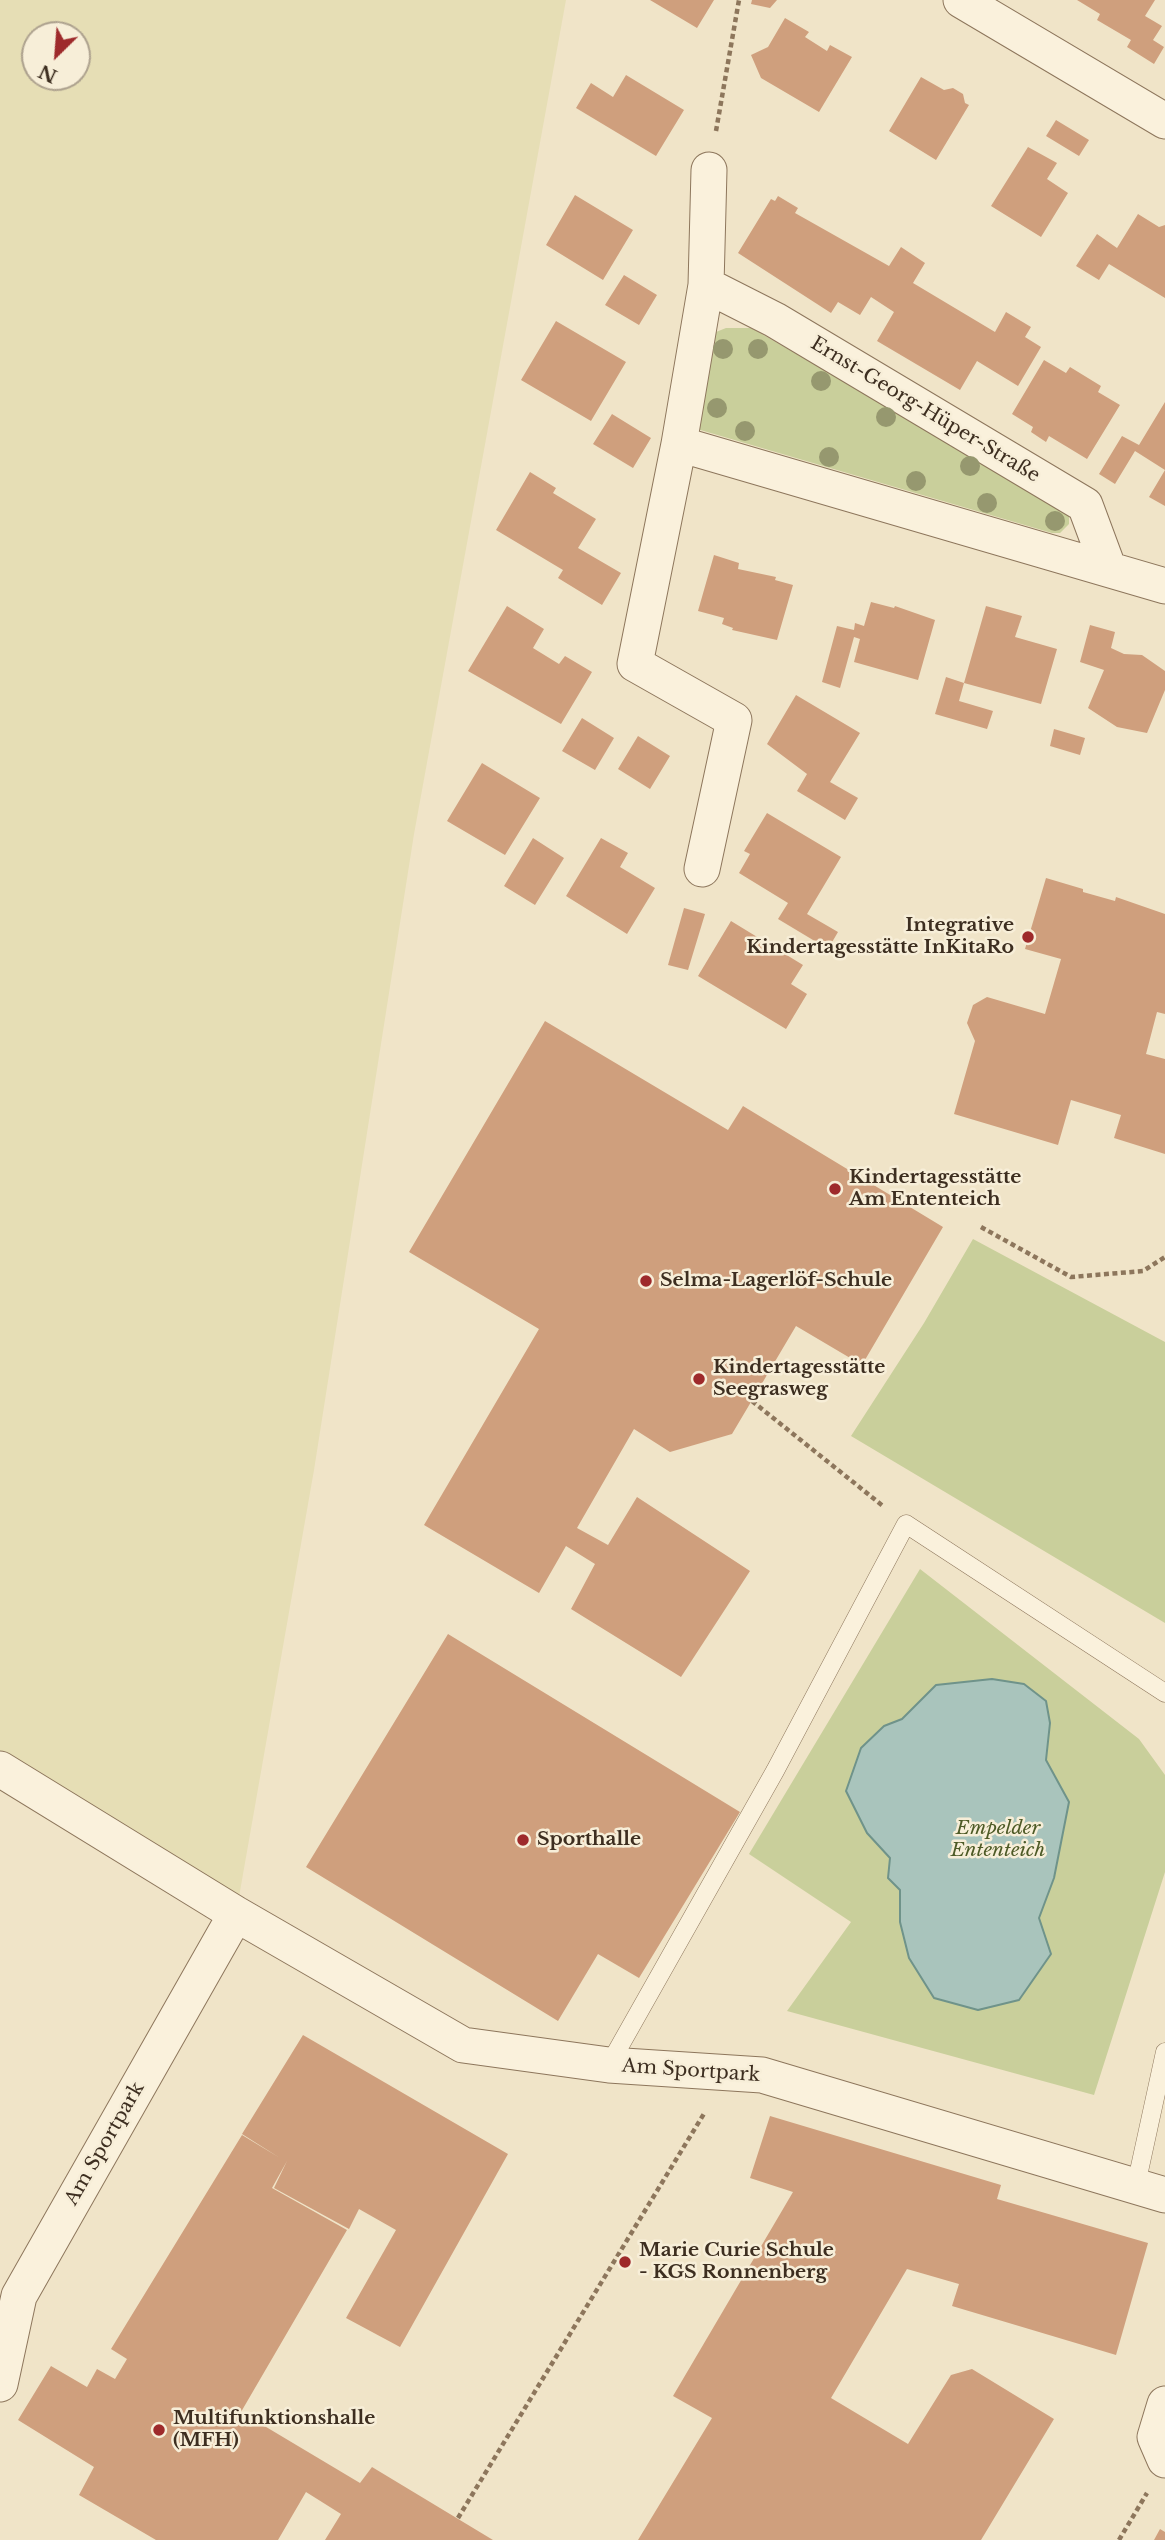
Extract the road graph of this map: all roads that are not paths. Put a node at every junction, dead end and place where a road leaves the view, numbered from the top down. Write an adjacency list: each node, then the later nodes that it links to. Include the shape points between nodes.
1 (961, 0): 2 (street)
2 (1165, 121)
3 (709, 170): 4 (street)
4 (706, 285): 5 (street); 6 (street, Ernst-Georg-Hüper-Straße, via 775,320 1085,505)
5 (679, 444): 6 (street); 8 (street, via 635,663 734,720)
6 (1108, 567): 7 (street)
7 (1165, 586)
8 (702, 869)
9 (1165, 1693): 13 (lane, via 906,1524 775,1771)
10 (0, 1769): 11 (street, Am Sportpark)
11 (236, 1914): 13 (street, Am Sportpark, via 463,2045); 15 (street, Am Sportpark, via 19,2296)
12 (1165, 2052): 14 (lane)
13 (609, 2065): 14 (street, Am Sportpark, via 762,2075)
14 (1150, 2190)
15 (0, 2384)
16 (1165, 2404): 17 (street, via 1155,2437)
17 (1158, 2472)

